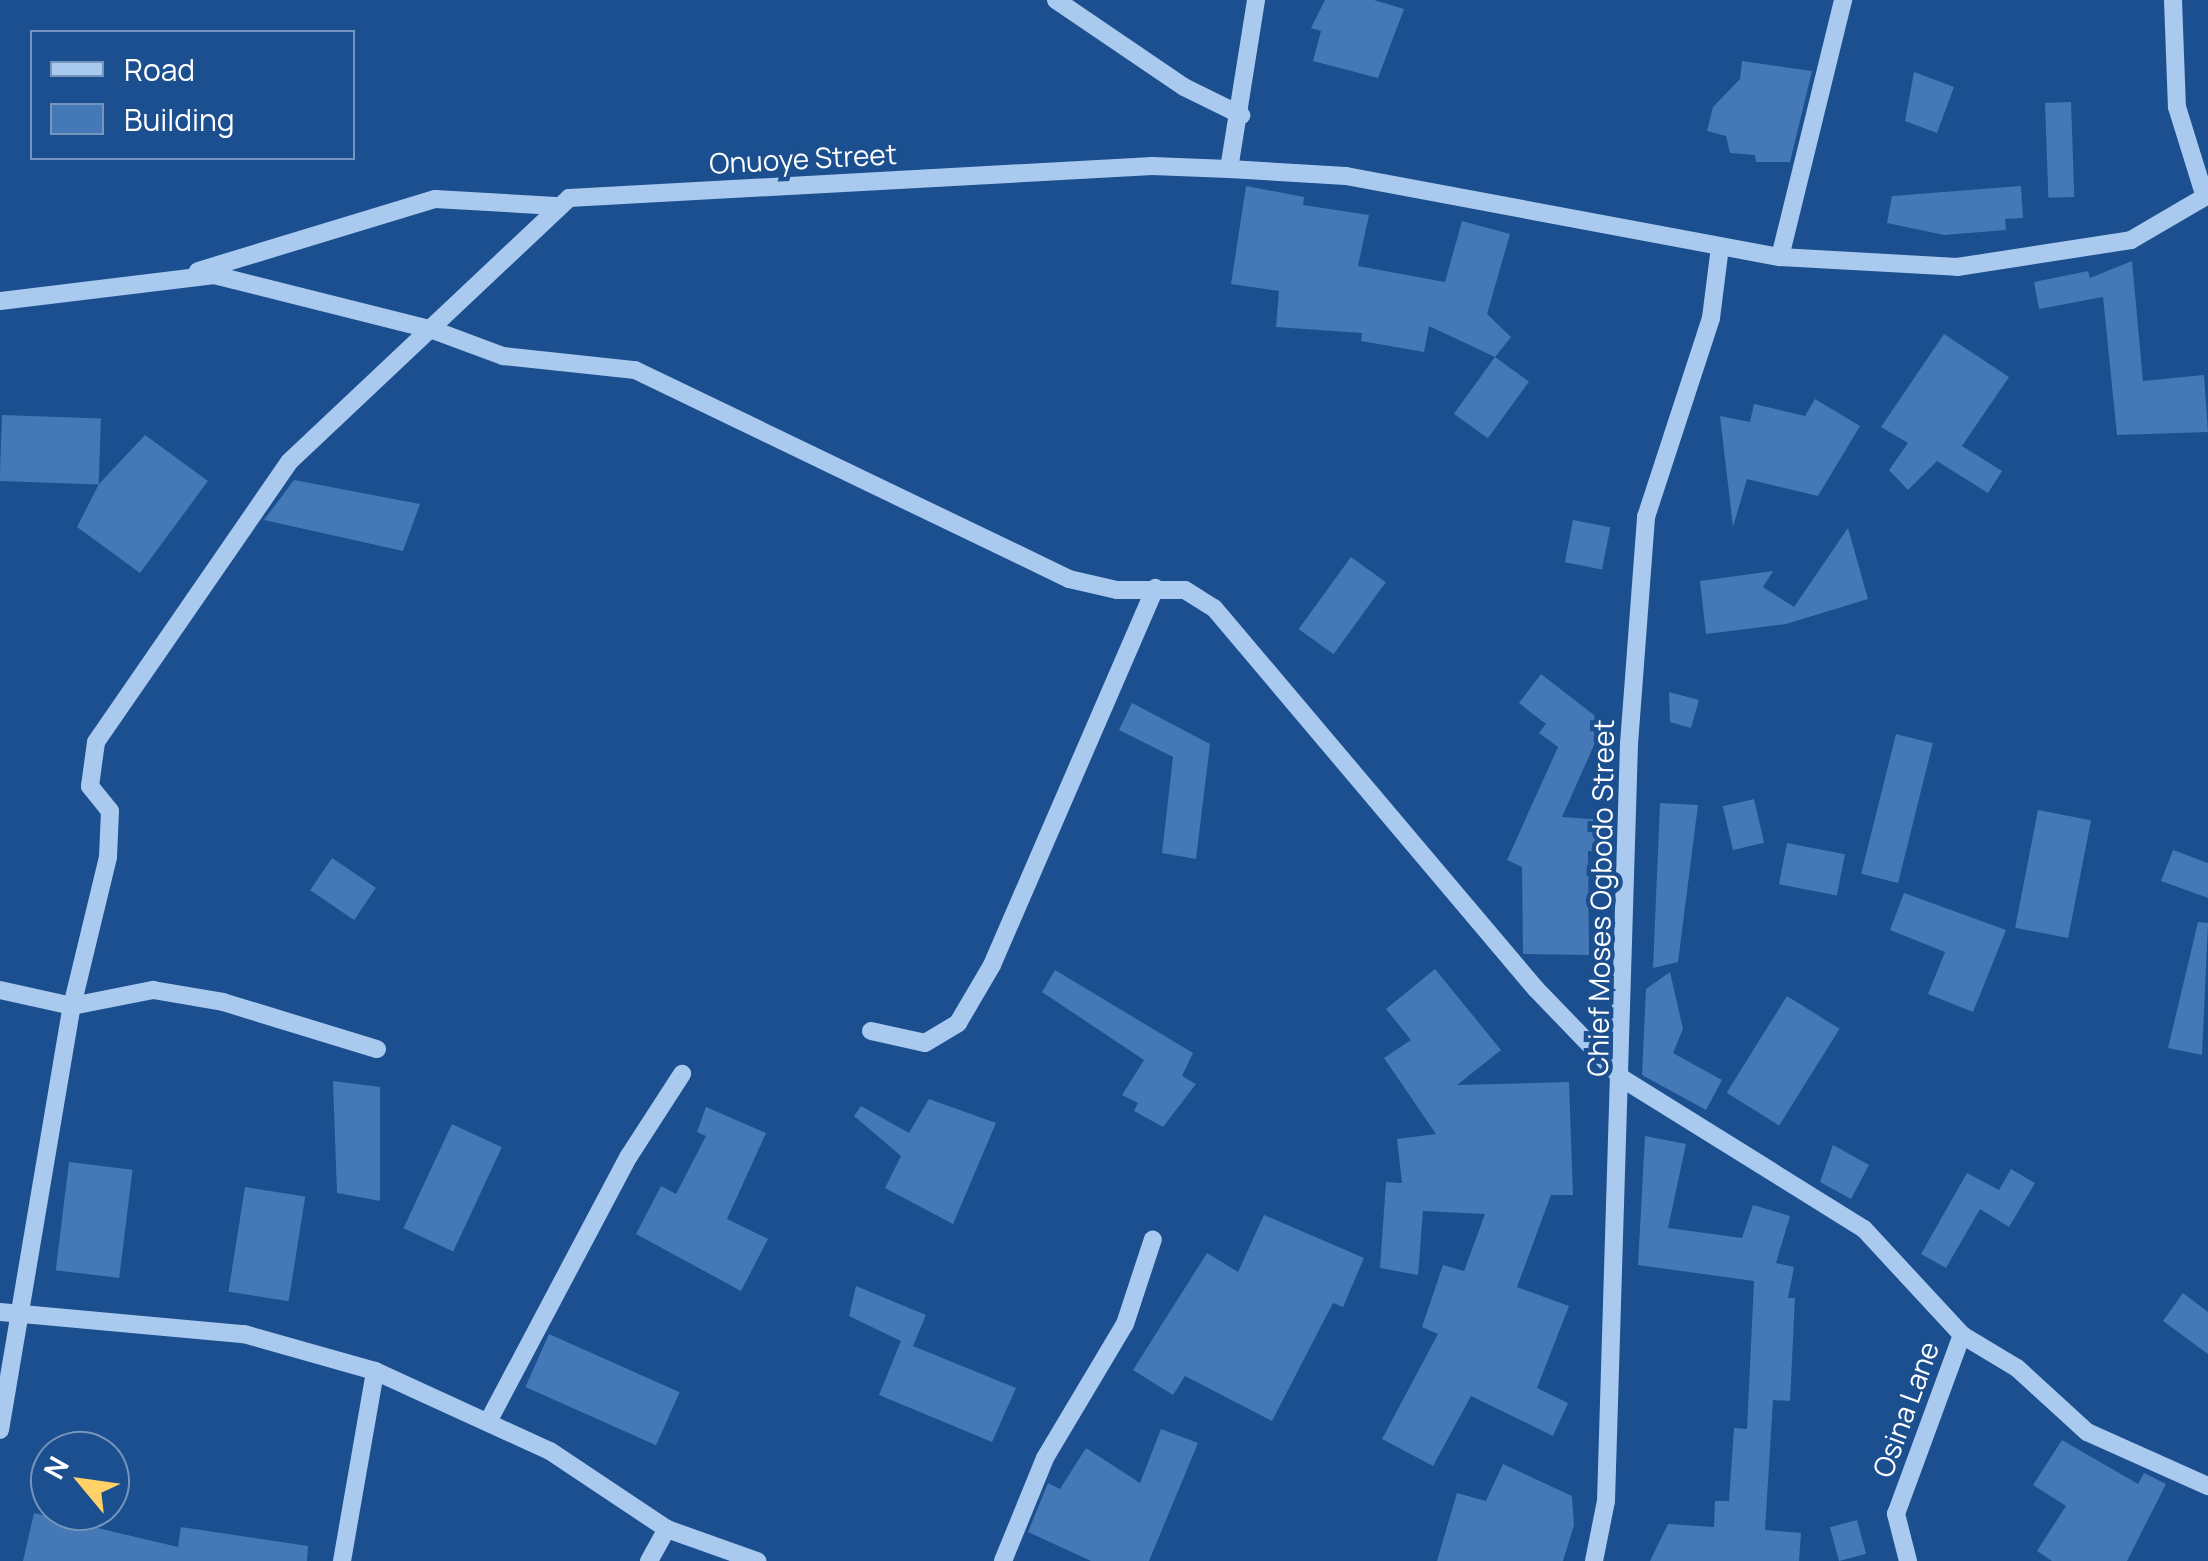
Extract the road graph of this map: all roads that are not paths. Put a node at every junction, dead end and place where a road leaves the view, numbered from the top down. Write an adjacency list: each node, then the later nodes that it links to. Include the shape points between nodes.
1 (1056, 0): 5 (street, via 1184,87)
2 (1256, 0): 5 (street)
3 (1843, 0): 10 (street)
4 (2173, 0): 7 (street, via 2178,108)
5 (1241, 115): 6 (street)
6 (1230, 169): 8 (street, Onuoye Street, via 1152,166 569,198); 9 (street, via 1346,176)
7 (2206, 194): 10 (street, via 2131,240 2058,253 1957,267)
8 (556, 206): 11 (street, Onuoye Street, via 435,198); 13 (street)
9 (1720, 247): 10 (street); 20 (street, Chief Moses Ogbodo Street, via 1711,318 1646,517 1629,744)
10 (1780, 257)
11 (150, 286): 12 (street); 13 (street, via 214,275)
12 (0, 301)
13 (432, 330): 14 (street, via 503,356 635,370 1069,579 1117,590); 16 (street, via 288,462 96,742 90,786 110,812 108,857)
14 (1155, 588): 17 (street, via 992,965 958,1023 925,1043); 20 (street, via 1185,590 1214,608 1536,989)
15 (0, 990): 16 (street)
16 (72, 1006): 18 (street, via 153,990 222,1002); 23 (street)
17 (871, 1031)
18 (378, 1049)
19 (682, 1074): 26 (street, via 629,1156)
20 (1623, 1080): 24 (street, via 1864,1229); 34 (street, Chief Moses Ogbodo Street, via 1606,1502)
21 (1152, 1240): 33 (street, via 1125,1324 1045,1458)
22 (0, 1312): 23 (street)
23 (20, 1314): 25 (street, via 244,1334); 27 (street)
24 (1962, 1335): 28 (street, via 2017,1368 2087,1432); 35 (street, Osina Lane, via 1896,1514)
25 (375, 1370): 26 (street); 30 (street)
26 (490, 1420): 29 (street, via 592,1476)
27 (0, 1430)
28 (2208, 1486)
29 (667, 1528): 31 (street); 32 (street)
30 (342, 1561)
31 (649, 1561)
32 (757, 1561)
33 (1003, 1561)
34 (1594, 1561)
35 (1908, 1561)

